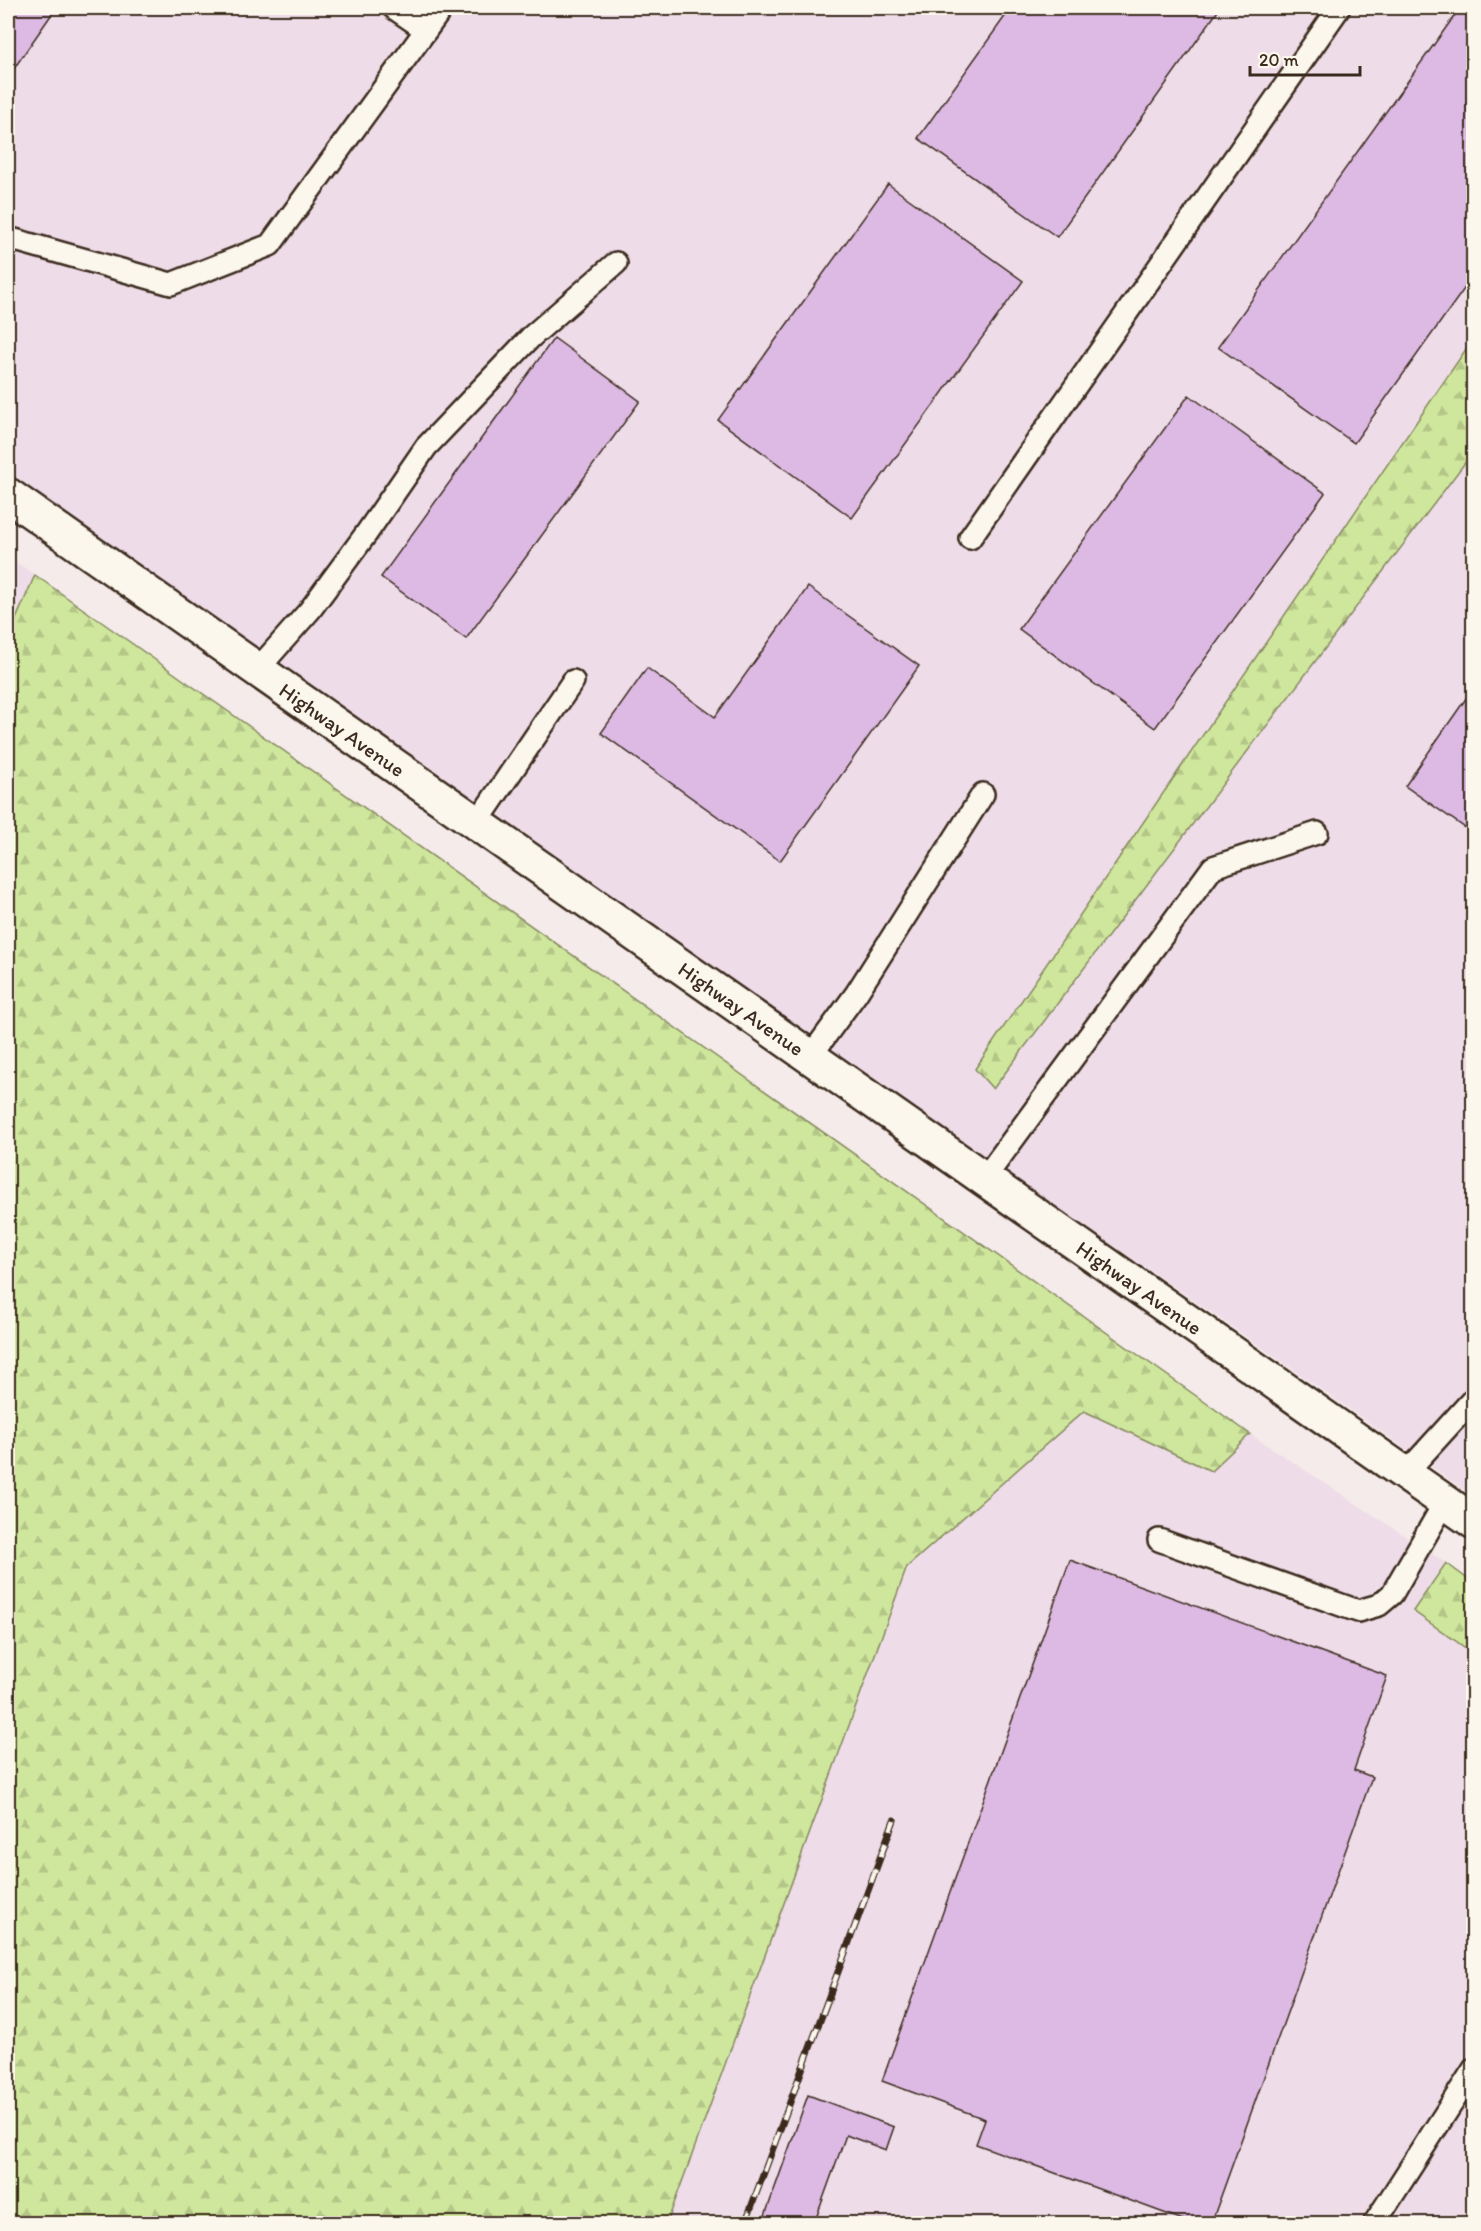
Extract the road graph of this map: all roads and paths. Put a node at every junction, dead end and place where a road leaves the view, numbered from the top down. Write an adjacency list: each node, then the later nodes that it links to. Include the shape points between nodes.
1 (394, 8): 4 (lane)
2 (442, 8): 4 (lane)
3 (1338, 8): 8 (lane)
4 (426, 30): 5 (lane, via 270,245 171,284)
5 (8, 238)
6 (616, 263): 9 (lane, via 531,337 426,447 310,609)
7 (8, 495): 9 (street, Highway Avenue)
8 (970, 538)
9 (256, 670): 12 (street, Highway Avenue)
10 (573, 681): 12 (lane)
11 (983, 794): 14 (lane, via 856,994)
12 (476, 824): 14 (street, Highway Avenue)
13 (1317, 833): 15 (lane, via 1213,867)
14 (810, 1057): 15 (street, Highway Avenue)
15 (984, 1179): 17 (street, Highway Avenue)
16 (1473, 1398): 17 (lane)
17 (1405, 1474): 18 (street, Highway Avenue)
18 (1445, 1502): 19 (street, Highway Avenue); 20 (lane, via 1392,1594 1379,1605 1358,1611)
19 (1473, 1522)
20 (1160, 1540)
21 (1473, 2069): 22 (lane)
22 (1374, 2223)

